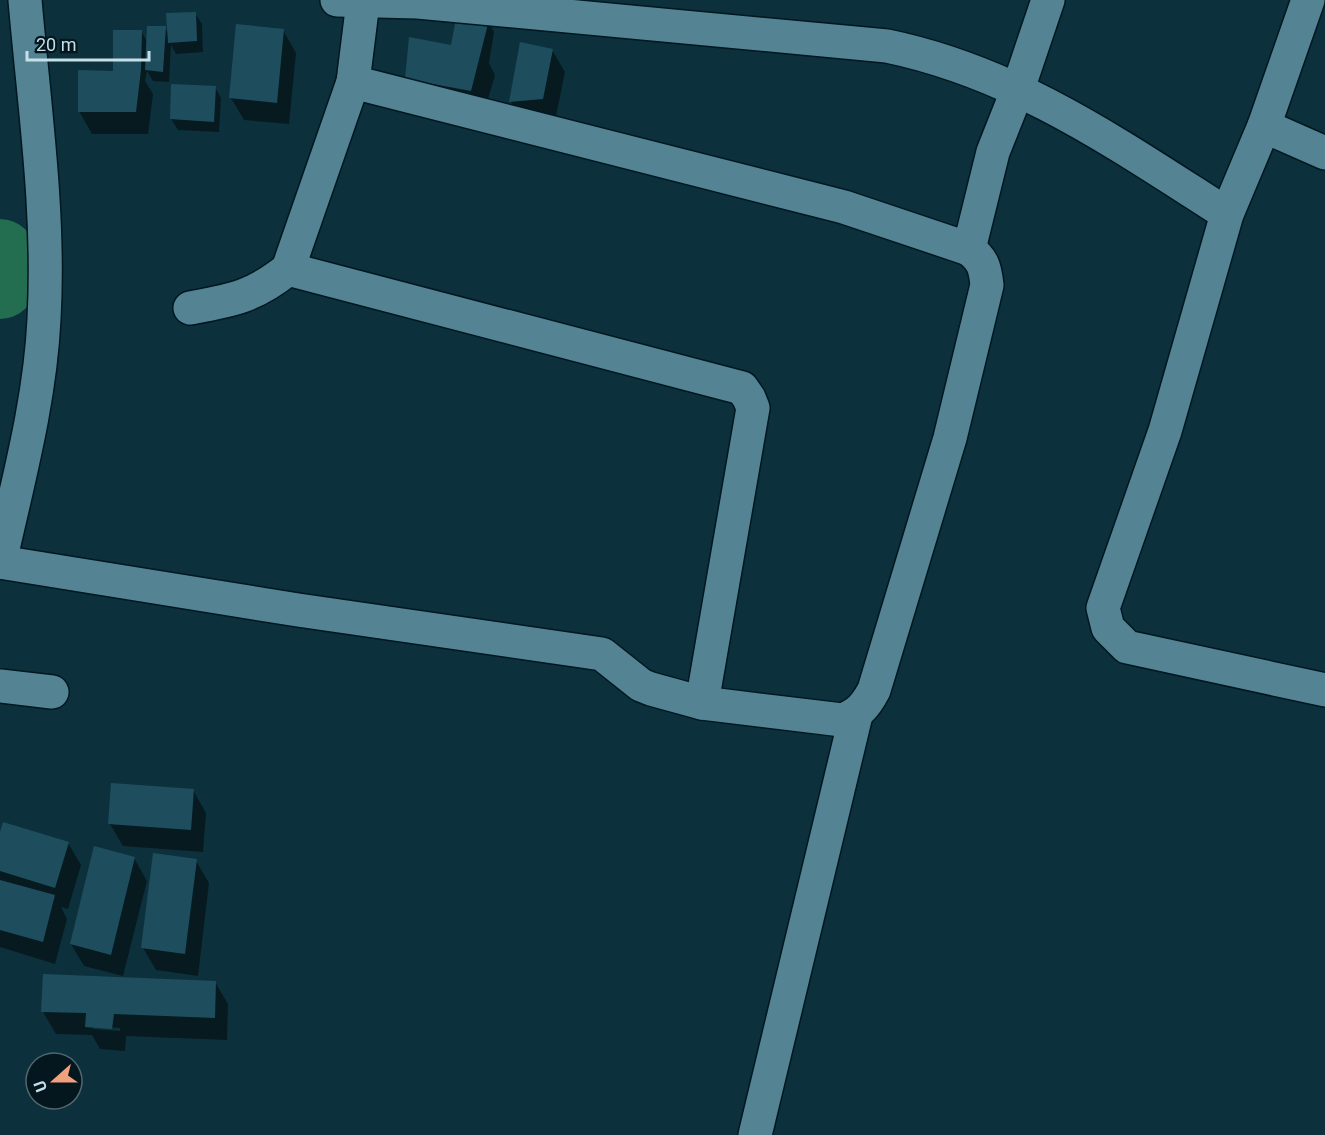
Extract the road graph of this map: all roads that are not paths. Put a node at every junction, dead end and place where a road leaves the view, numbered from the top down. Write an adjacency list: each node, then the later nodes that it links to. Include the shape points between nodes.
1 (25, 0): 14 (street, via 43,214 44,318 36,403)
2 (1047, 0): 7 (street)
3 (1308, 0): 8 (street)
4 (350, 1): 5 (street); 6 (street)
5 (645, 12): 7 (street, via 932,55)
6 (353, 82): 11 (street, via 844,207); 12 (street)
7 (1018, 89): 10 (street, via 1097,132); 11 (street, via 993,152)
8 (1264, 126): 9 (street); 10 (street)
9 (1325, 153)
10 (1227, 214): 16 (street, via 1165,431 1103,608 1108,628 1126,647)
11 (969, 249): 19 (street, via 985,266 983,308 950,438 879,675 866,705)
12 (288, 269): 13 (street, via 265,287 240,298); 18 (street, via 742,388 753,408)
13 (190, 308)
14 (0, 562): 18 (street, via 602,654 641,685)
15 (0, 686): 17 (street)
16 (1325, 690)
17 (52, 692)
18 (702, 703): 19 (street, via 830,720)
19 (856, 715): 20 (street)
20 (755, 1135)

